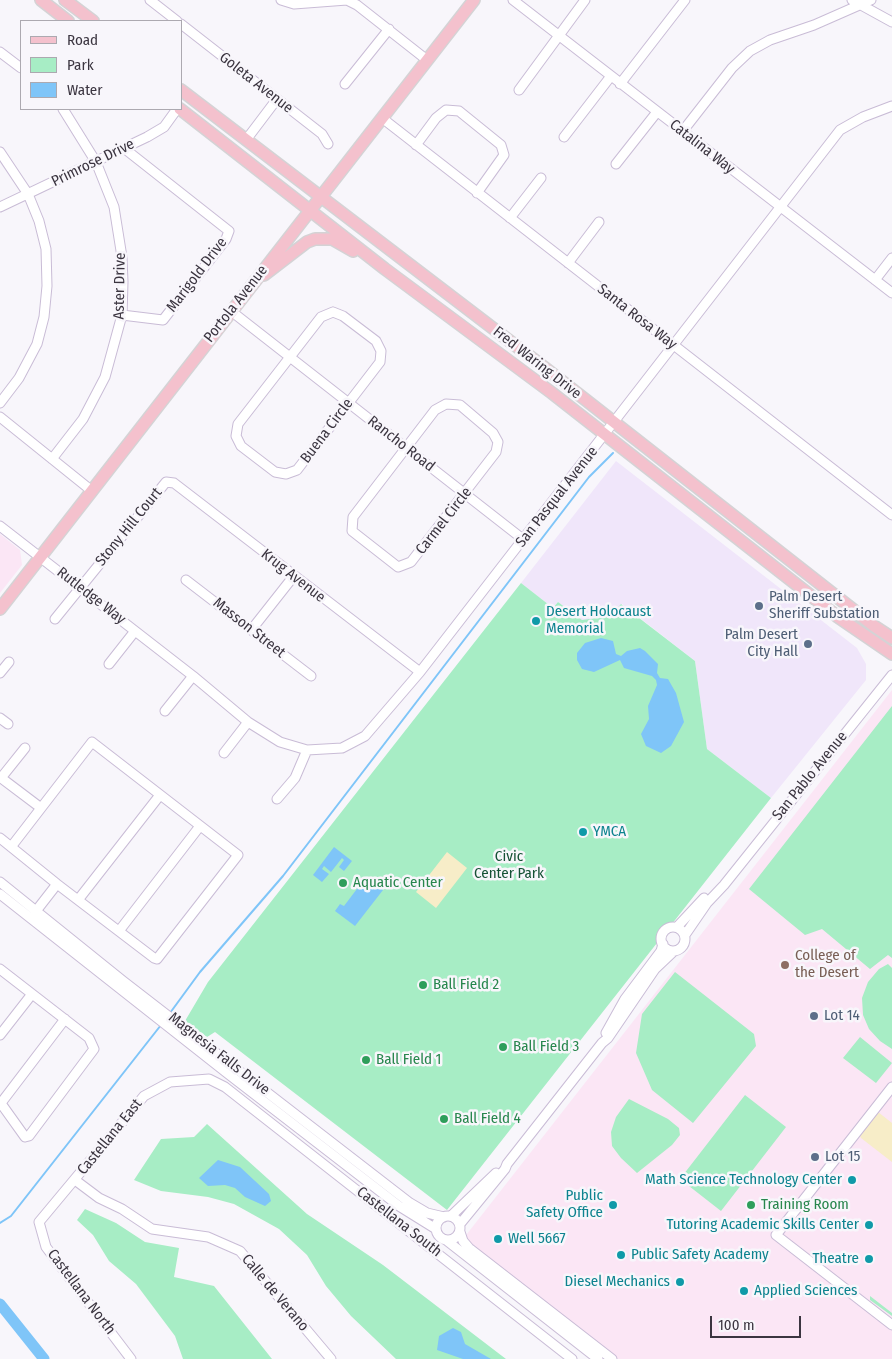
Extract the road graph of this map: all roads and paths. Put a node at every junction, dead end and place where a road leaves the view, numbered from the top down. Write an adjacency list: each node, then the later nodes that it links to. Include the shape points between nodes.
1 (41, 0): 12 (main road)
2 (65, 0): 13 (main road)
3 (150, 0): 14 (street)
4 (281, 0): 17 (street, via 294,4 347,0)
5 (474, 0): 20 (main road, Portola Avenue)
6 (513, 0): 18 (street, Catalina Way)
7 (585, 0): 18 (street)
8 (685, 0): 24 (street)
9 (852, 0): 11 (street)
10 (871, 0): 11 (street)
11 (861, 6): 15 (street); 35 (street, via 770,40 750,51 732,68)
12 (67, 20)
13 (92, 20)
14 (176, 20)
15 (892, 22)
16 (182, 25): 27 (street, Goleta Avenue)
17 (389, 29): 20 (street); 23 (street)
18 (559, 35): 22 (street, Catalina Way); 25 (street)
19 (0, 52): 21 (street)
20 (428, 60): 34 (main road, Portola Avenue)
21 (20, 67)
22 (611, 76): 24 (street, Catalina Way); 36 (street)
23 (345, 84)
24 (620, 84): 33 (street, Catalina Way)
25 (519, 90)
26 (182, 91): 37 (main road, Fred Waring Drive)
27 (277, 99): 37 (street); 38 (street, Goleta Avenue, via 322,134)
28 (182, 104): 37 (main road, via 191,106 237,142)
29 (892, 106): 49 (street, San Pasqual Avenue, via 840,130)
30 (64, 110): 42 (street, Aster Drive)
31 (177, 110): 40 (street, Primrose Drive, via 164,127)
32 (179, 110): 50 (main road, Fred Waring Drive)
33 (657, 112): 35 (street, Catalina Way); 43 (street)
34 (382, 118): 39 (street, Santa Rosa Way); 47 (main road, Portola Avenue)
35 (682, 132): 49 (street, Catalina Way)
36 (564, 137)
37 (250, 143): 47 (main road, Fred Waring Drive)
38 (328, 144)
39 (416, 145): 45 (street, Santa Rosa Way); 45 (street, via 446,110 459,111 501,145 504,155)
40 (125, 149): 42 (street, Primrose Drive); 60 (street, Marigold Drive, via 230,231 163,320)
41 (0, 152): 46 (street)
42 (96, 162): 46 (street, Primrose Drive); 60 (street, Aster Drive, via 114,207 122,257)
43 (616, 164)
44 (541, 178): 51 (street)
45 (477, 193): 51 (street, Santa Rosa Way)
46 (28, 194): 48 (street, Primrose Drive); 63 (street, via 46,249 44,316 37,344 19,378)
47 (320, 197): 50 (main road, Portola Avenue); 66 (main road, Fred Waring Drive)
48 (0, 208)
49 (780, 208): 56 (street, Catalina Way); 61 (street, San Pasqual Avenue)
50 (309, 210): 55 (main road, Fred Waring Drive); 57 (main road, Portola Avenue)
51 (510, 218): 54 (street, Santa Rosa Way)
52 (599, 222): 54 (street)
53 (892, 258): 56 (street)
54 (568, 263): 61 (street, Santa Rosa Way)
55 (386, 269): 57 (main road, via 323,238 307,242); 67 (main road, Fred Waring Drive)
56 (875, 280): 58 (street, Catalina Way)
57 (251, 286): 59 (main road, Portola Avenue)
58 (892, 293)
59 (231, 311): 62 (street, Rancho Road); 71 (main road, Portola Avenue)
60 (122, 315): 69 (street, Aster Drive, via 105,377 83,419)
61 (673, 344): 66 (street, San Pasqual Avenue); 73 (street, Santa Rosa Way)
62 (291, 356): 64 (street, Rancho Road); 64 (street, Buena Circle, via 321,317 333,312 376,341 381,351 380,362); 64 (street, Buena Circle, via 238,424 236,436 241,446 275,472 286,474 297,470)
63 (0, 403)
64 (349, 403): 68 (street, Rancho Road)
65 (0, 417): 69 (street)
66 (614, 423): 67 (street, San Pasqual Avenue); 84 (main road, Fred Waring Drive)
67 (605, 436): 75 (street, San Pasqual Avenue); 85 (main road, Fred Waring Drive, via 838,618)
68 (406, 448): 72 (street, Rancho Road); 72 (street, Carmel Circle, via 435,410 446,404 460,406 493,433 498,442 496,452); 72 (street, Carmel Circle, via 353,517 352,531 373,549 398,567 411,562)
69 (52, 459): 71 (street)
70 (166, 482): 77 (street, Krug Avenue, via 174,483); 79 (street, Stony Hill Court)
71 (92, 491): 76 (main road, Portola Avenue)
72 (465, 495): 75 (street, Rancho Road)
73 (892, 515)
74 (0, 526): 76 (street, Rutledge Way)
75 (524, 540): 89 (street, San Pasqual Avenue)
76 (40, 557): 79 (street, Rutledge Way); 80 (main road, Portola Avenue)
77 (293, 577): 82 (street); 89 (street, Krug Avenue)
78 (186, 580): 82 (street, Masson Street)
79 (80, 588): 81 (street, Stony Hill Court); 83 (street, Rutledge Way)
80 (0, 609)
81 (55, 619)
82 (252, 629): 93 (street, Masson Street)
83 (135, 631): 87 (street); 88 (street, Rutledge Way)
84 (892, 638)
85 (892, 654)
86 (9, 662): 90 (street)
87 (109, 664)
88 (181, 668): 92 (street, San Pasqual Avenue)
89 (420, 672): 99 (street, San Pasqual Avenue, via 365,736 342,748)
90 (0, 673)
91 (892, 675): 108 (street, San Pablo Avenue)
92 (193, 676): 94 (street); 96 (street, San Pasqual Avenue)
93 (311, 676)
94 (165, 711)
95 (0, 718): 97 (street)
96 (248, 722): 99 (street, San Pasqual Avenue, via 280,742); 100 (street)
97 (8, 724)
98 (25, 748): 101 (street)
99 (307, 750): 103 (street, via 295,778)
100 (224, 753)
101 (1, 777): 104 (street)
102 (160, 794): 104 (street, via 92,742); 105 (street); 112 (street)
103 (278, 799)
104 (41, 808): 107 (street)
105 (200, 826): 115 (street); 115 (street, via 238,855 202,902 157,959)
106 (0, 838): 107 (street)
107 (11, 847): 110 (street)
108 (729, 877): 114 (street, San Pablo Avenue); 116 (street, San Pablo Avenue)
109 (0, 882): 113 (street, Magnesia Falls Drive)
110 (57, 884): 112 (street); 113 (street)
111 (0, 894): 121 (street, Magnesia Falls Drive)
112 (78, 900): 115 (street)
113 (36, 910): 121 (street, Magnesia Falls Drive)
114 (676, 927): 116 (street); 117 (street, via 663,932)
115 (119, 930)
116 (685, 935): 118 (street, via 683,946)
117 (663, 944): 118 (street, via 668,950); 125 (street, via 625,999)
118 (674, 950): 125 (street, via 655,969)
119 (0, 969): 120 (street)
120 (32, 994): 122 (street); 124 (street)
121 (157, 1012): 123 (street, Magnesia Falls Drive)
122 (65, 1019): 128 (street); 128 (street, via 89,1038 94,1049 29,1136 25,1136)
123 (178, 1028): 131 (street, Magnesia Falls Drive, via 204,1048 211,1048 410,1203 427,1213); 134 (street, Magnesia Falls Drive, via 399,1206)
124 (0, 1035)
125 (602, 1043): 129 (street)
126 (225, 1087): 130 (street, Castellana East, via 209,1079 170,1082 144,1096); 139 (street, Castellana South)
127 (892, 1087): 136 (street, via 776,1235)
128 (0, 1102)
129 (507, 1164): 131 (street); 133 (street)
130 (75, 1180): 132 (street, Castellana East); 138 (street, Calle de Verano, via 152,1229 208,1237 240,1251)
131 (447, 1217): 133 (street); 134 (street, via 438,1222)
132 (39, 1222): 137 (street, Castellana North, via 46,1247)
133 (460, 1228): 135 (street, via 455,1239); 141 (street, via 463,1241 469,1248)
134 (436, 1229): 135 (street)
135 (446, 1240): 140 (street)
136 (892, 1325)
137 (131, 1359)
138 (331, 1359)
139 (572, 1359)
140 (598, 1359)
141 (612, 1359)

